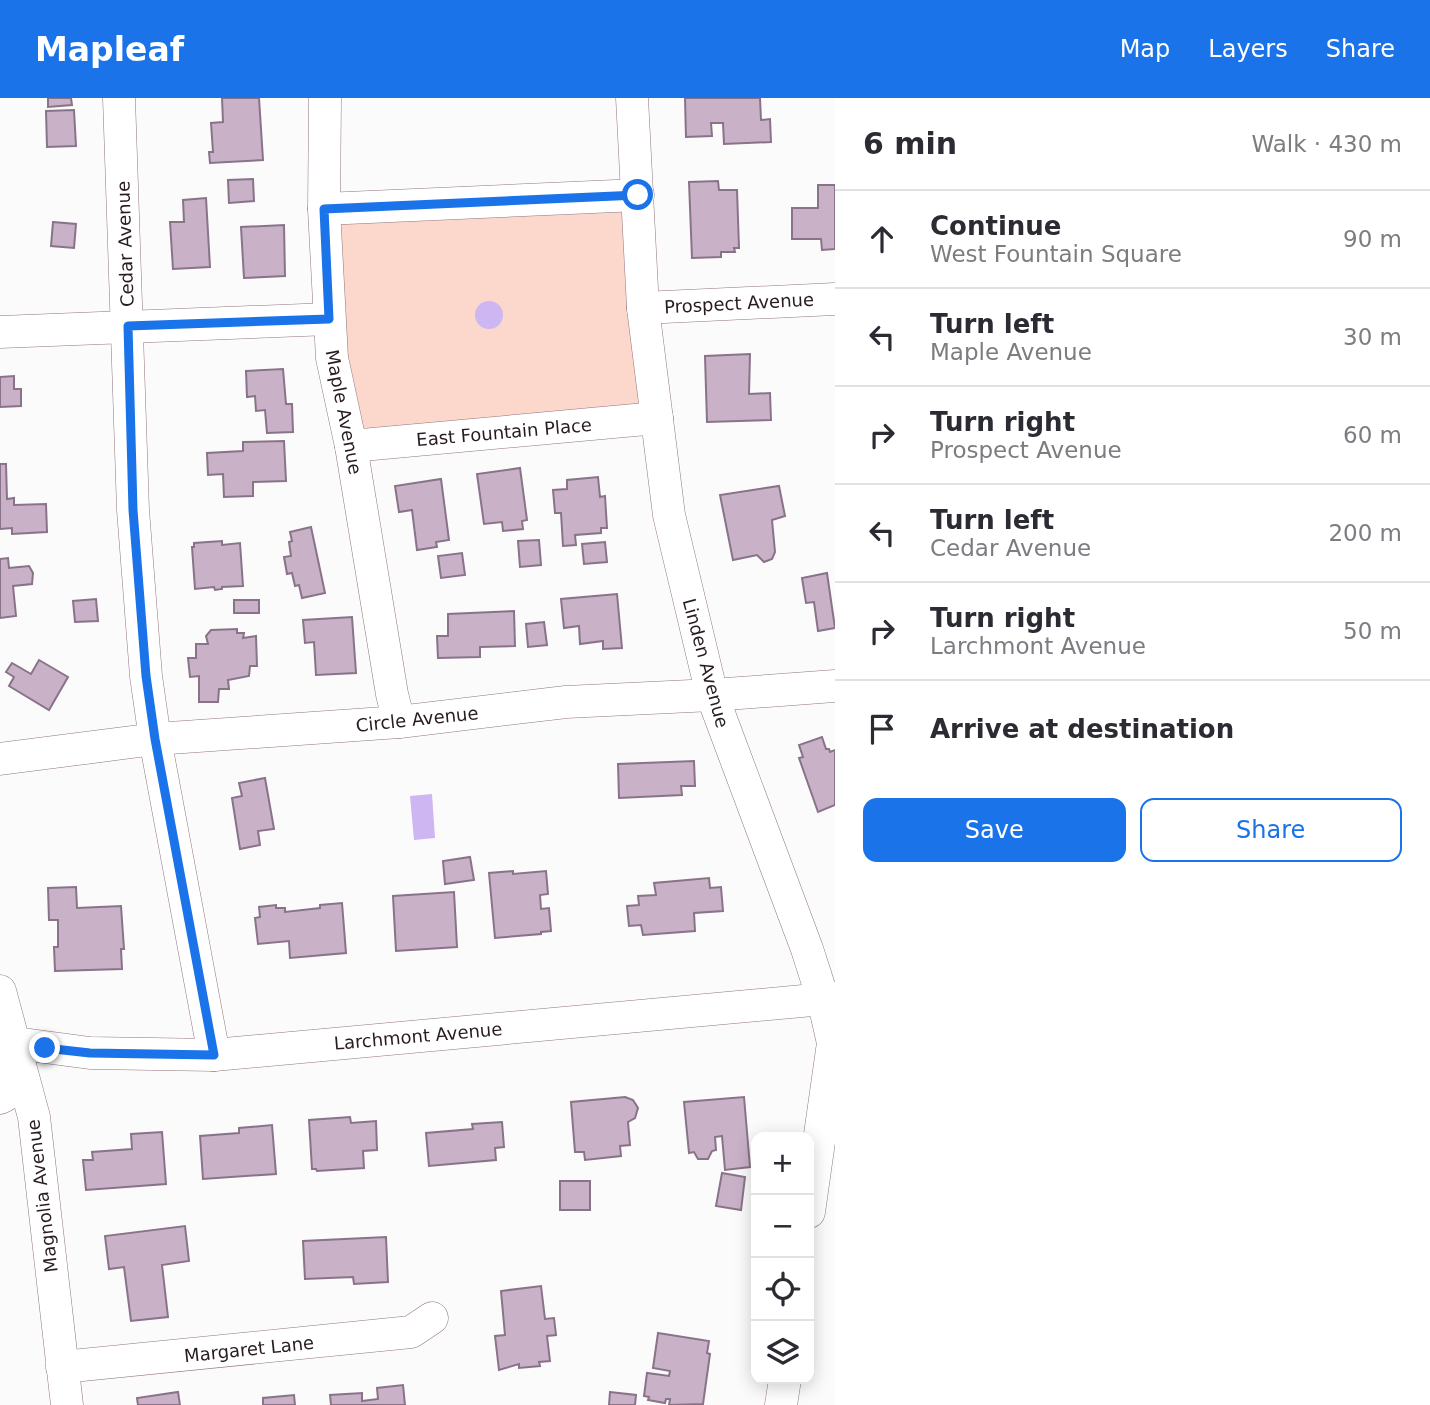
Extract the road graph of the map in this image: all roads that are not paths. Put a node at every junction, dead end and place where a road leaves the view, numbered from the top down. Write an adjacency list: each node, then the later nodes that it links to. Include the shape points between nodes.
1 (119, 98): 9 (street, Cedar Avenue)
2 (325, 98): 5 (street, Maple Avenue)
3 (632, 98): 4 (street, Linden Avenue)
4 (638, 195): 5 (street); 7 (street, Linden Avenue)
5 (324, 209): 8 (street, Maple Avenue)
6 (835, 299): 7 (street, Prospect Avenue)
7 (643, 308): 11 (street, Linden Avenue)
8 (329, 319): 9 (street); 12 (street, Maple Avenue, via 332,358)
9 (128, 326): 10 (street); 16 (street, Cedar Avenue, via 133,510)
10 (0, 332)
11 (657, 418): 12 (street, East Fountain Place); 14 (street, Linden Avenue, via 669,515)
12 (351, 446): 15 (street, Maple Avenue)
13 (835, 686): 14 (street, Circle Avenue)
14 (712, 695): 15 (street, Circle Avenue, via 566,702); 19 (street, Linden Avenue)
15 (399, 722): 16 (street, Circle Avenue)
16 (155, 739): 17 (street, Circle Avenue); 21 (street, Cedar Avenue)
17 (0, 759)
18 (0, 990): 20 (street, Magnolia Avenue)
19 (829, 999): 21 (street, Larchmont Avenue); 23 (street, Linden Avenue, via 833,1043)
20 (7, 1042): 21 (street, Larchmont Avenue, via 90,1053); 22 (street, via 4,1096); 25 (street, Magnolia Avenue, via 34,1117)
21 (214, 1055)
22 (0, 1098)
23 (811, 1195)
24 (432, 1318): 25 (street, Margaret Lane, via 411,1332)
25 (62, 1367): 27 (street, Magnolia Avenue)
26 (784, 1384): 28 (street)
27 (66, 1405)
28 (781, 1405)

